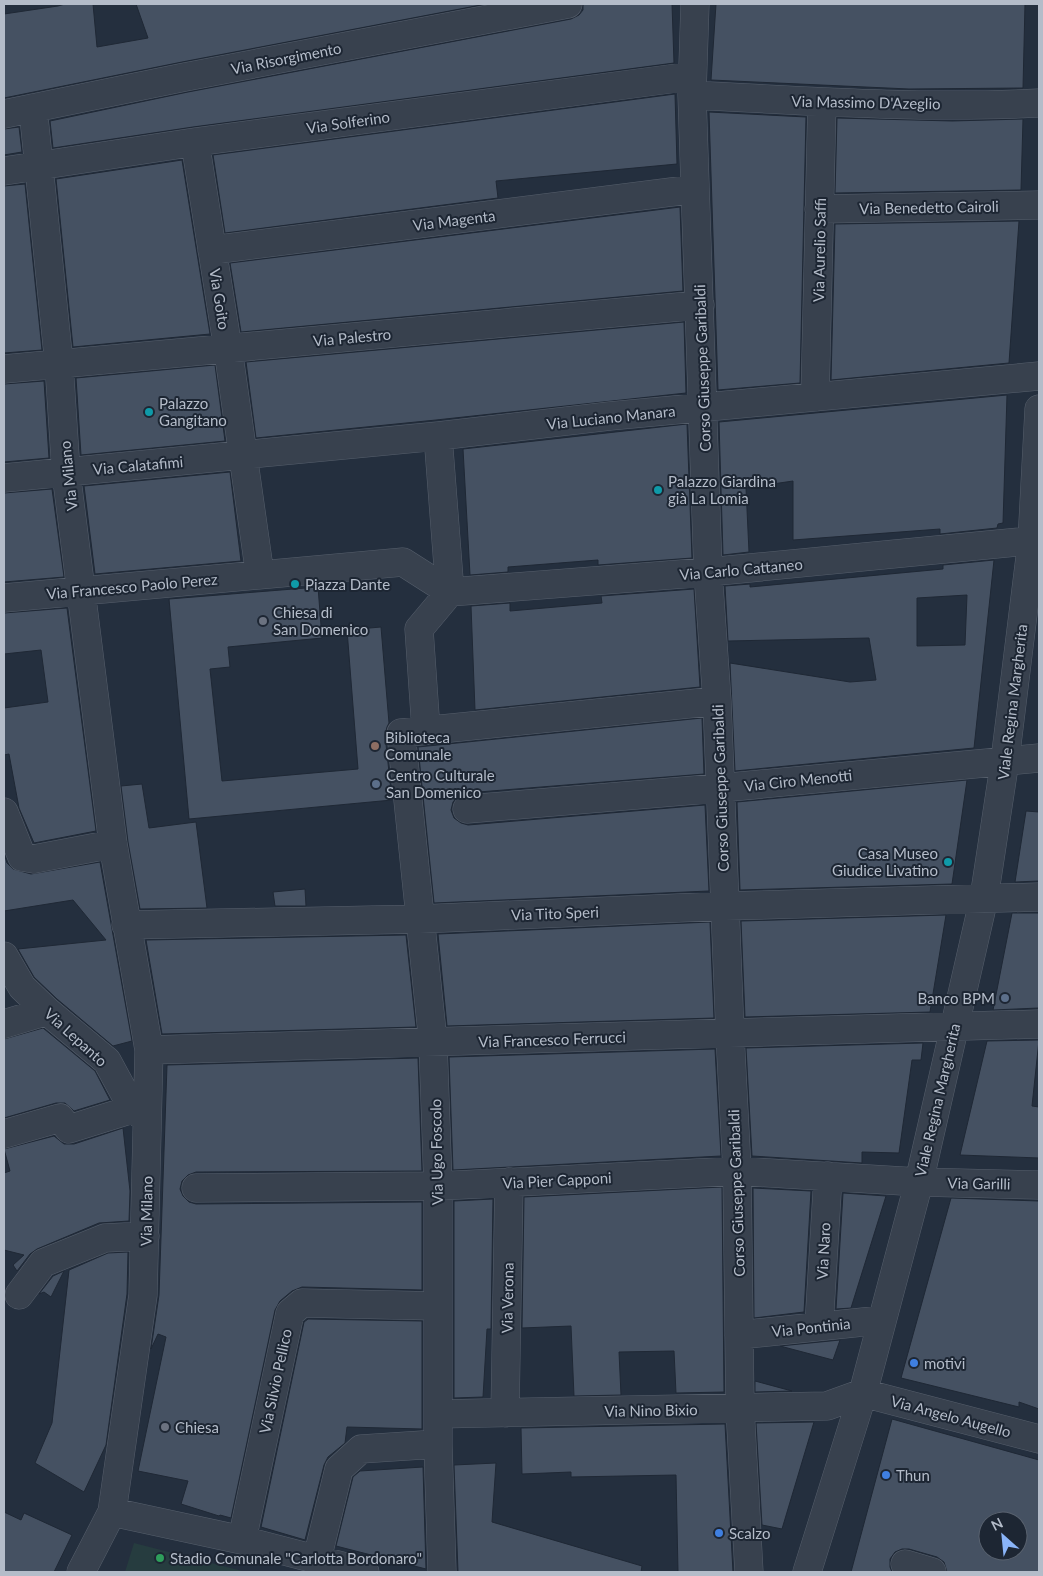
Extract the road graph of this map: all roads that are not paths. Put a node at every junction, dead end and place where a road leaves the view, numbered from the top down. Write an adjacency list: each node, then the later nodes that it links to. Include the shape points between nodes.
1 (568, 4): 6 (street, Via Risorgimento)
2 (696, 4): 3 (street, Corso Giuseppe Garibaldi)
3 (692, 86): 4 (street, Via Massimo D'Azeglio); 8 (street, Via Solferino); 11 (street, Corso Giuseppe Garibaldi)
4 (822, 102): 5 (street, Via Massimo D'Azeglio); 13 (street, Via Aurelio Saffi)
5 (1039, 103)
6 (33, 108): 7 (street, Via Risorgimento); 9 (street, Via Milano)
7 (4, 114)
8 (195, 142): 9 (street, Via Solferino); 14 (street, Via Goito)
9 (39, 164): 10 (street, Via Solferino); 17 (street, Via Milano)
10 (4, 171)
11 (695, 189): 14 (street, Via Magenta); 15 (street, Corso Giuseppe Garibaldi)
12 (1039, 205): 13 (street, Via Benedetto Cairoli)
13 (820, 209): 20 (street, Via Aurelio Saffi)
14 (212, 250): 16 (street, Via Goito)
15 (700, 305): 16 (street, Via Palestro); 21 (street, Corso Giuseppe Garibaldi)
16 (228, 349): 17 (street, Via Palestro); 24 (street, Via Goito)
17 (59, 364): 18 (street, Via Palestro); 25 (street, Via Milano)
18 (4, 369)
19 (1039, 376): 20 (street, Via Luciano Manara)
20 (815, 397): 21 (street, Via Luciano Manara)
21 (703, 408): 23 (street, Via Luciano Manara); 28 (street, Corso Giuseppe Garibaldi)
22 (1039, 409): 27 (street, Viale Regina Margherita)
23 (438, 436): 24 (street, Via Luciano Manara); 31 (street)
24 (243, 456): 25 (street, Via Calatafimi); 29 (street, Via Goito)
25 (66, 472): 26 (street, Via Calatafimi); 30 (street, Via Milano)
26 (4, 478)
27 (1036, 541): 28 (street, Via Carlo Cattaneo); 36 (street, Viale Regina Margherita)
28 (708, 572): 31 (street, Via Carlo Cattaneo); 33 (street, Corso Giuseppe Garibaldi)
29 (260, 575): 30 (street, Via Francesco Paolo Perez); 31 (street, via 403,562)
30 (82, 590): 32 (street, Via Francesco Paolo Perez); 40 (street, Via Milano)
31 (450, 592): 34 (street, Via Ugo Foscolo, via 420,630)
32 (4, 598)
33 (717, 701): 34 (street); 37 (street, Corso Giuseppe Garibaldi)
34 (413, 731): 44 (street, Via Ugo Foscolo)
35 (1039, 758): 36 (street, Via Ciro Menotti)
36 (1005, 760): 37 (street, Via Ciro Menotti); 42 (street, Viale Regina Margherita)
37 (720, 788): 38 (street, Via Ciro Menotti); 43 (street, Corso Giuseppe Garibaldi)
38 (467, 809)
39 (4, 812): 40 (street, via 22,857 34,859)
40 (113, 844): 45 (street, Via Milano)
41 (1039, 897): 42 (street, Via Tito Speri)
42 (984, 898): 43 (street, Via Tito Speri); 50 (street, Viale Regina Margherita)
43 (725, 906): 44 (street, Via Tito Speri); 51 (street, Corso Giuseppe Garibaldi)
44 (419, 918): 45 (street, Via Tito Speri); 52 (street, Via Ugo Foscolo)
45 (126, 925): 53 (street, Via Milano)
46 (6, 966): 47 (street, Via Lepanto)
47 (47, 1012): 48 (street); 54 (street, Via Lepanto, via 107,1061)
48 (4, 1024)
49 (1039, 1024): 50 (street, Via Francesco Ferrucci)
50 (954, 1028): 51 (street, Via Francesco Ferrucci); 59 (street, Viale Regina Margherita)
51 (730, 1034): 52 (street, Via Francesco Ferrucci); 56 (street, Corso Giuseppe Garibaldi)
52 (433, 1042): 53 (street, Via Francesco Ferrucci); 61 (street, Via Ugo Foscolo)
53 (149, 1050): 54 (street, Via Milano)
54 (140, 1114): 55 (street, via 69,1129 60,1118); 63 (street, Via Milano)
55 (4, 1134)
56 (737, 1171): 57 (street, Via Pier Capponi); 58 (street, Via Pier Capponi); 68 (street, Corso Giuseppe Garibaldi)
57 (828, 1176): 59 (street, Via Pier Capponi); 67 (street, Via Naro)
58 (509, 1182): 61 (street, Via Pier Capponi); 71 (street, Via Verona)
59 (919, 1182): 60 (street, Via Garilli); 66 (street, Viale Regina Margherita)
60 (1039, 1185)
61 (438, 1186): 62 (street, Via Pier Capponi); 65 (street, Via Ugo Foscolo)
62 (196, 1188)
63 (145, 1236): 64 (street, via 105,1238 43,1263); 75 (street, Via Milano, via 143,1295)
64 (19, 1295)
65 (438, 1306): 72 (street, Via Ugo Foscolo); 76 (street, Via Silvio Pellico, via 302,1303 290,1313)
66 (882, 1320): 67 (street, Via Pontinia); 69 (street, Viale Regina Margherita)
67 (819, 1326): 68 (street, Via Pontinia)
68 (740, 1335): 70 (street, Corso Giuseppe Garibaldi)
69 (863, 1393): 70 (street, Via Nino Bixio, via 827,1406); 73 (street, Via Angelo Augello); 83 (street, Viale Regina Margherita)
70 (740, 1408): 71 (street, Via Nino Bixio); 82 (street, Corso Giuseppe Garibaldi)
71 (505, 1413): 72 (street, Via Nino Bixio)
72 (438, 1414): 74 (street, Via Ugo Foscolo)
73 (1039, 1439)
74 (438, 1444): 77 (street, via 361,1449 339,1469); 81 (street, Via Ugo Foscolo)
75 (112, 1512): 76 (street); 79 (street, Via Milano)
76 (242, 1540): 77 (street)
77 (317, 1559): 80 (street)
78 (905, 1564): 84 (street)
79 (81, 1572)
80 (365, 1572)
81 (442, 1572)
82 (749, 1572)
83 (807, 1572)
84 (932, 1572)

